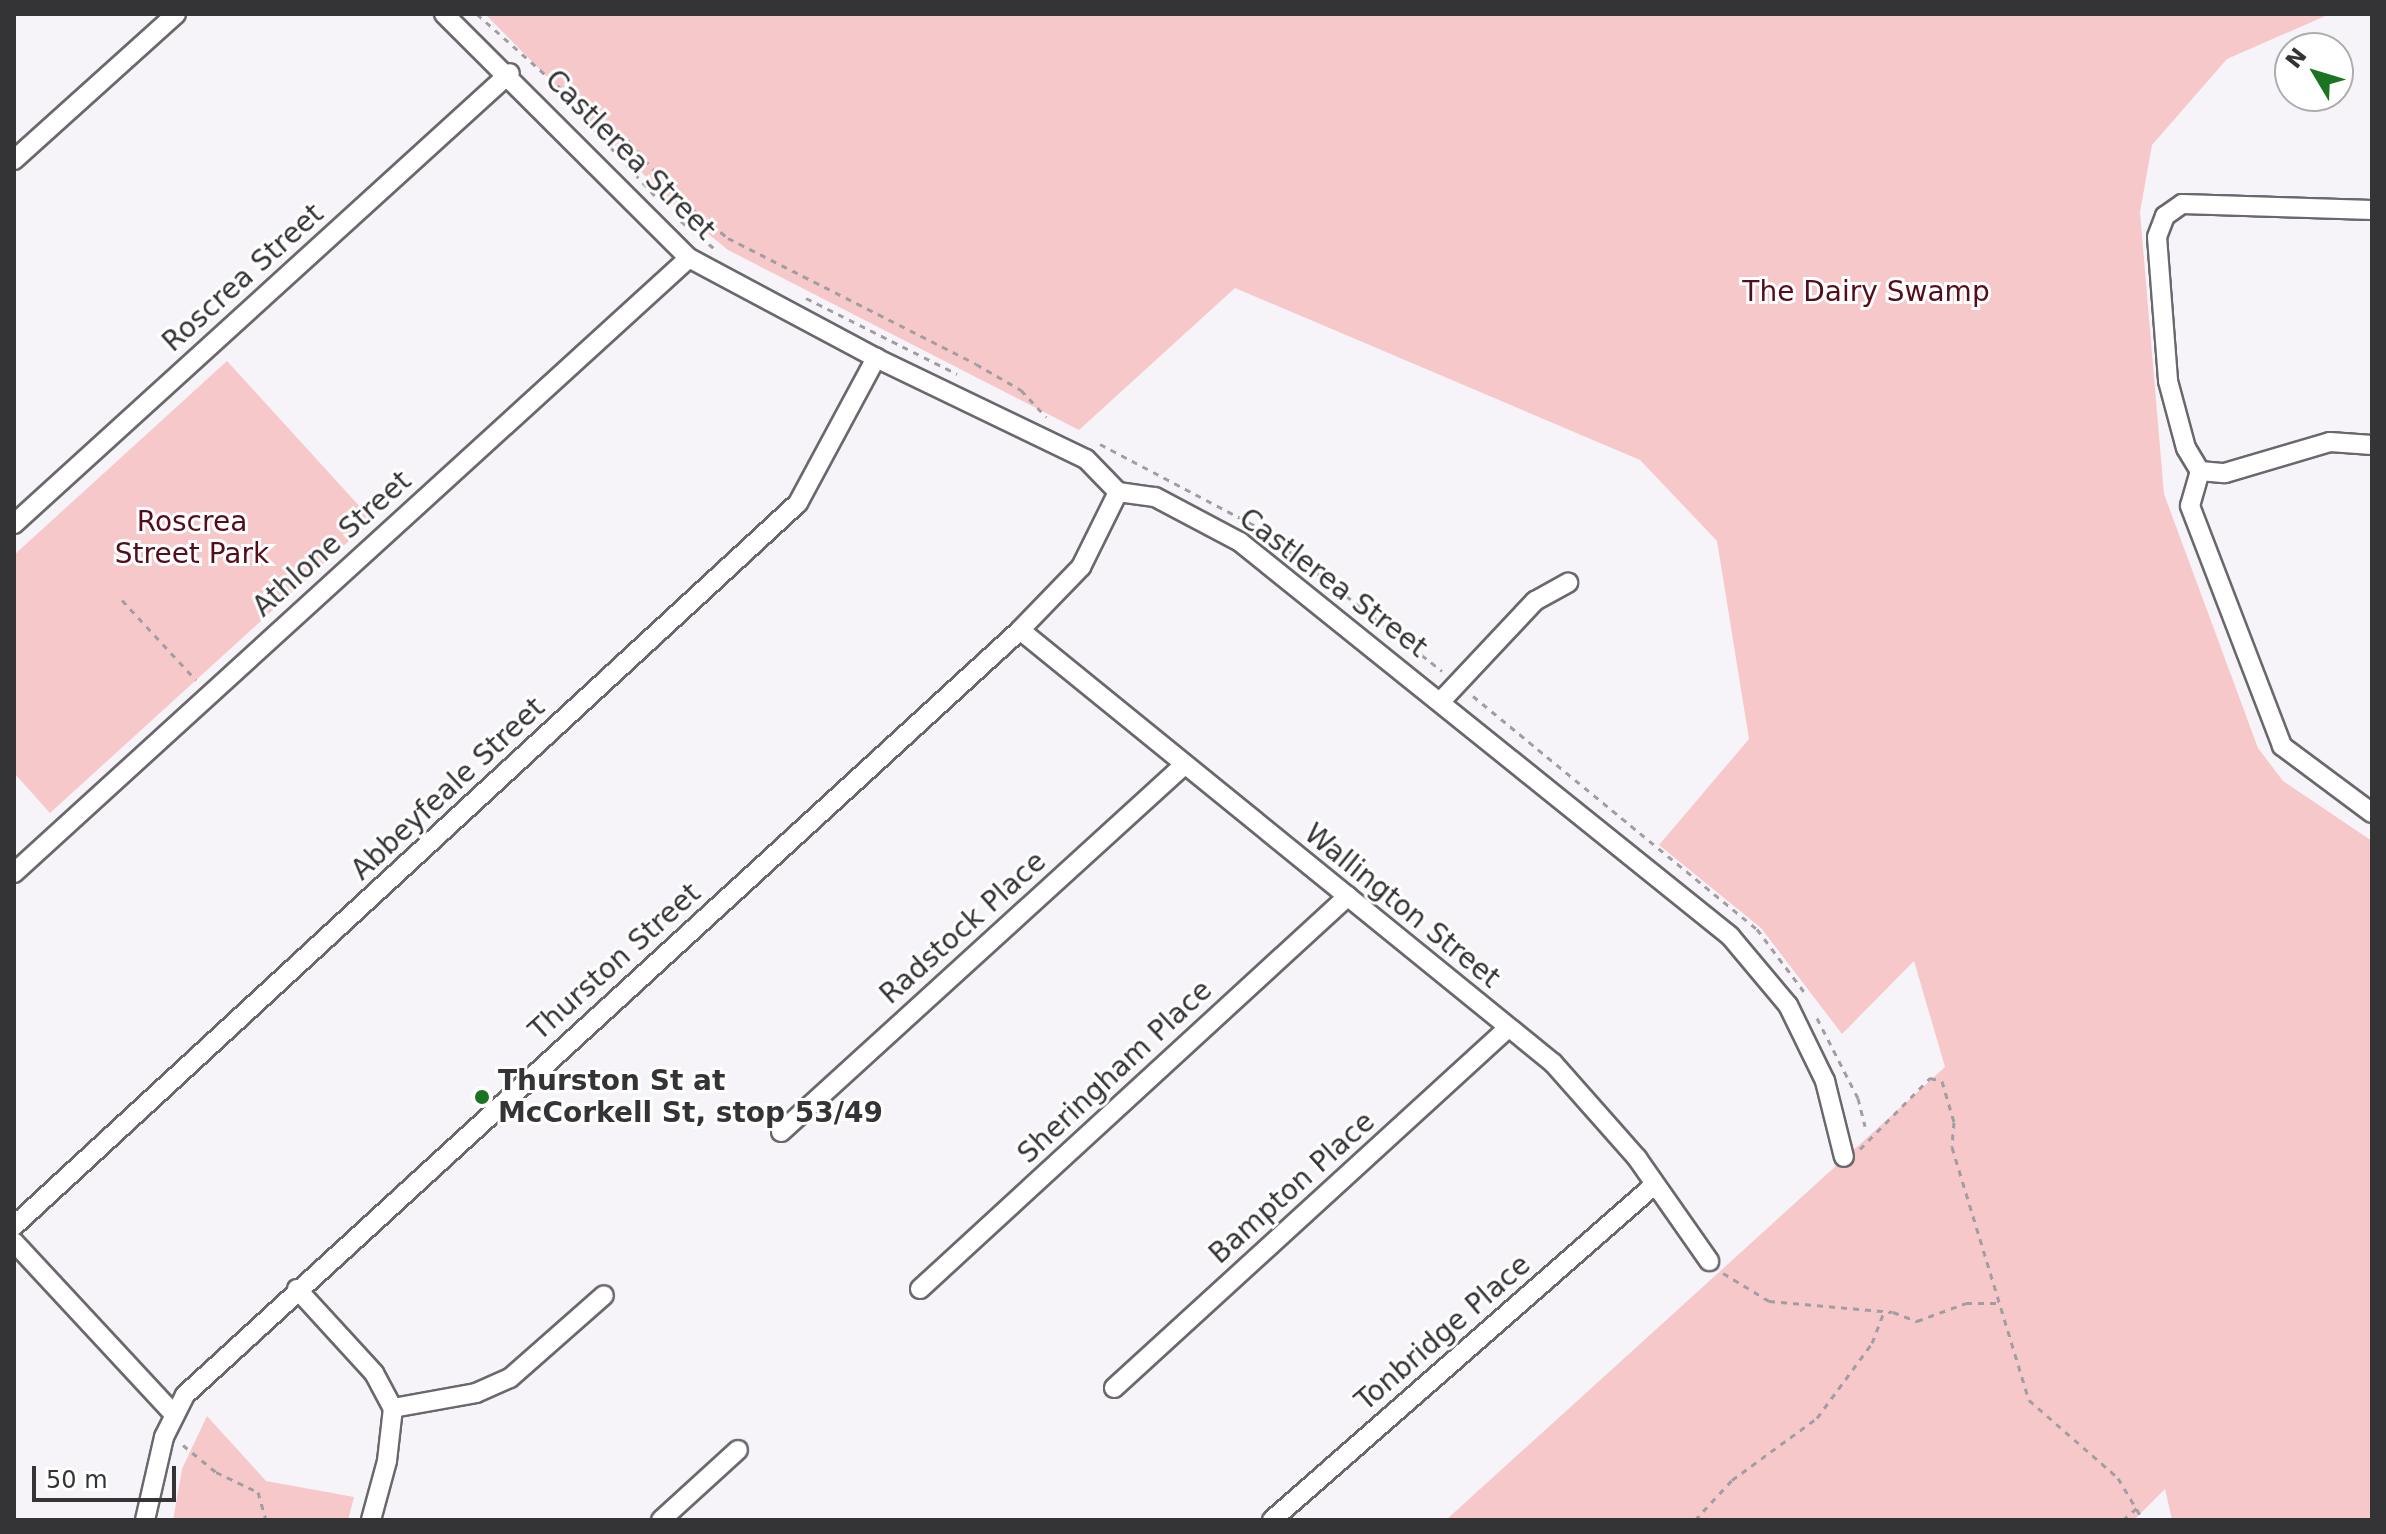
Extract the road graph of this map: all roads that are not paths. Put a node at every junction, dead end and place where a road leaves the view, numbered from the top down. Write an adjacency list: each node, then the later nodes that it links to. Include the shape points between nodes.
1 (176, 14): 4 (street)
2 (444, 14): 3 (street, Castlerea Street)
3 (510, 73): 6 (street, Castlerea Street); 11 (street, Roscrea Street)
4 (14, 160)
5 (2372, 210): 9 (street, via 2182,204 2165,216 2157,237 2168,381 2186,448)
6 (689, 258): 7 (street, Castlerea Street); 17 (street, Athlone Street)
7 (876, 358): 10 (street, Castlerea Street, via 1086,459); 23 (street, Abbeyfeale Street, via 798,503)
8 (2372, 445): 9 (street, via 2330,442 2225,473)
9 (2200, 471): 16 (street, via 2190,506 2282,746)
10 (1118, 492): 13 (street, Thurston Street, via 1081,567); 14 (street, Castlerea Street, via 1155,497 1240,542)
11 (14, 524)
12 (1568, 583): 14 (street, via 1535,601)
13 (1020, 630): 15 (street, Wallington Street); 26 (street, Thurston Street)
14 (1442, 700): 21 (street, Castlerea Street, via 1730,936 1788,1005 1825,1081)
15 (1183, 766): 18 (street, Wallington Street); 20 (street, Radstock Place)
16 (2372, 813)
17 (14, 873)
18 (1348, 896): 19 (street, Wallington Street); 27 (street, Sheringham Place)
19 (1507, 1029): 22 (street, Wallington Street, via 1553,1063 1637,1158); 29 (street, Bampton Place)
20 (781, 1132)
21 (1844, 1157)
22 (1652, 1187): 25 (street, Wallington Street); 36 (street, Tonbridge Place)
23 (14, 1226)
24 (14, 1242): 31 (street)
25 (1709, 1261)
26 (297, 1289): 30 (street, via 374,1373); 31 (street, Thurston Street, via 217,1361)
27 (920, 1289)
28 (604, 1295): 30 (street, via 510,1378 476,1393)
29 (1114, 1388)
30 (393, 1408): 34 (street, via 387,1461)
31 (173, 1413): 33 (street, Thurston Street)
32 (738, 1450): 35 (street)
33 (145, 1520)
34 (371, 1520)
35 (661, 1520)
36 (1272, 1520)

